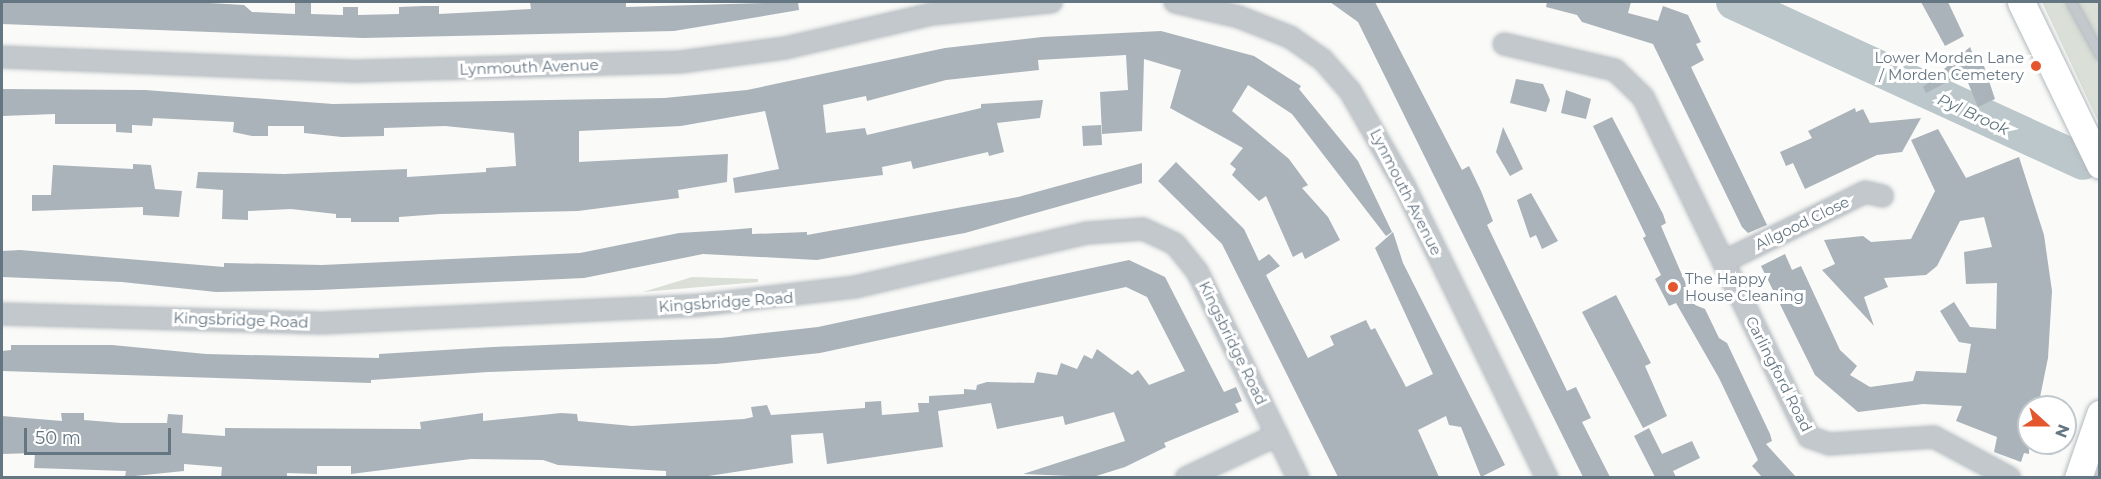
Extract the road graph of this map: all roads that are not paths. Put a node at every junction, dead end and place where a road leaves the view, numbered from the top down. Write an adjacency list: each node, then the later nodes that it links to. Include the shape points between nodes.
1 (1051, 2): 7 (street, Lynmouth Avenue, via 932,14 785,48 680,62 358,71)
2 (1175, 2): 17 (street, Lynmouth Avenue, via 1239,16 1290,37 1322,59 1350,91 1405,187)
3 (2021, 2): 8 (street, via 2089,135)
4 (2071, 2): 6 (lane)
5 (1504, 44): 10 (street, Carlingford Road, via 1615,70 1629,80 1643,97)
6 (2100, 55)
7 (2, 57)
8 (2100, 165)
9 (1883, 196): 10 (street, Allgood Close, via 1865,192)
10 (1723, 262): 18 (street, Carlingford Road, via 1809,437 1829,444 1934,437)
11 (2, 314): 13 (street, Kingsbridge Road, via 322,323 700,305 855,287 1087,233 1143,229 1175,244 1197,271)
12 (2100, 414): 14 (street)
13 (1277, 435): 15 (street); 16 (street, Kingsbridge Road)
14 (2088, 470)
15 (1186, 477)
16 (1298, 477)
17 (1547, 477)
18 (2010, 477)

